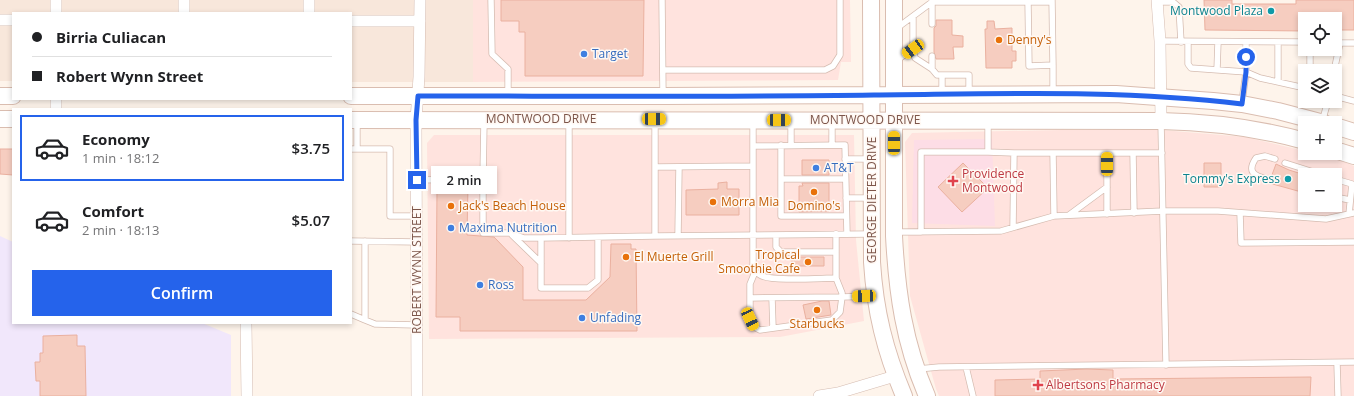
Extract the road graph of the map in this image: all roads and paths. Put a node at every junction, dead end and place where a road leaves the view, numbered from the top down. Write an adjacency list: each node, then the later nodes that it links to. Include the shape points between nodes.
1 (56, 0): 14 (street)
2 (184, 0): 15 (street)
3 (309, 0): 16 (street)
4 (420, 0): 21 (street, ROBERT WYNN STREET)
5 (491, 0): 52 (lane, via 492,54 508,70)
6 (662, 0): 38 (lane)
7 (840, 0): 38 (lane, via 840,55 833,66 825,70)
8 (871, 0): 54 (main road, GEORGE DIETER DRIVE)
9 (894, 0): 23 (main road, GEORGE DIETER DRIVE)
10 (932, 1): 13 (lane); 17 (lane); 22 (lane)
11 (1052, 1): 13 (lane); 36 (lane)
12 (1157, 1): 24 (street); 25 (lane, via 1170,2 1179,7)
13 (1028, 2): 36 (lane, via 1029,66)
14 (56, 12)
15 (184, 12)
16 (308, 12)
17 (913, 17): 23 (lane); 33 (lane)
18 (0, 20): 19 (street)
19 (12, 20)
20 (352, 21): 21 (street)
21 (420, 21): 51 (street, ROBERT WYNN STREET)
22 (932, 24)
23 (894, 30): 35 (main road, GEORGE DIETER DRIVE)
24 (1160, 41): 25 (lane); 55 (street)
25 (1181, 42): 26 (lane)
26 (1188, 42): 27 (lane); 39 (lane, via 1191,68)
27 (1218, 42): 28 (lane); 39 (lane)
28 (1246, 42): 29 (lane); 40 (lane)
29 (1278, 42): 30 (lane); 42 (lane)
30 (1298, 42)
31 (1342, 43): 32 (lane)
32 (1354, 43)
33 (913, 49): 35 (lane); 37 (lane, via 915,58)
34 (932, 56): 37 (lane)
35 (894, 62): 45 (main road, GEORGE DIETER DRIVE)
36 (1053, 66): 44 (lane)
37 (932, 68): 41 (lane, via 936,75)
38 (663, 70): 53 (lane)
39 (1217, 70): 40 (lane)
40 (1246, 72): 42 (lane); 58 (lane)
41 (942, 75): 46 (lane); 47 (lane, via 969,75)
42 (1278, 82): 43 (lane)
43 (1298, 86)
44 (1053, 94): 47 (main road, MONTWOOD DRIVE); 55 (main road, MONTWOOD DRIVE)
45 (894, 95): 46 (main road, MONTWOOD DRIVE); 54 (main road, MONTWOOD DRIVE); 71 (main road, GEORGE DIETER DRIVE)
46 (942, 95): 47 (main road, MONTWOOD DRIVE)
47 (969, 95)
48 (0, 96): 49 (main road)
49 (12, 96)
50 (352, 96): 51 (main road, MONTWOOD DRIVE)
51 (418, 96): 52 (main road, MONTWOOD DRIVE); 65 (street, ROBERT WYNN STREET)
52 (508, 96): 53 (main road, MONTWOOD DRIVE)
53 (663, 96): 54 (main road, MONTWOOD DRIVE); 63 (main road)
54 (872, 96): 70 (main road, GEORGE DIETER DRIVE)
55 (1160, 97): 58 (main road, MONTWOOD DRIVE); 73 (street)
56 (1342, 98): 57 (lane)
57 (1354, 101)
58 (1242, 104): 59 (main road, MONTWOOD DRIVE)
59 (1298, 116)
60 (0, 119): 61 (main road)
61 (12, 119)
62 (569, 119): 63 (main road, MONTWOOD DRIVE); 66 (main road, MONTWOOD DRIVE); 133 (lane)
63 (659, 119): 67 (main road, MONTWOOD DRIVE); 97 (lane)
64 (354, 120): 65 (main road, MONTWOOD DRIVE); 83 (lane)
65 (416, 120): 66 (main road, MONTWOOD DRIVE); 104 (street, ROBERT WYNN STREET)
66 (484, 120): 100 (lane)
67 (753, 120): 68 (main road, MONTWOOD DRIVE); 82 (lane)
68 (791, 120): 69 (main road, MONTWOOD DRIVE); 80 (lane)
69 (832, 120): 70 (main road, MONTWOOD DRIVE); 81 (lane)
70 (872, 120): 71 (main road, MONTWOOD DRIVE); 92 (main road, GEORGE DIETER DRIVE)
71 (894, 120): 72 (main road, MONTWOOD DRIVE); 121 (main road, GEORGE DIETER DRIVE)
72 (988, 120): 73 (main road, MONTWOOD DRIVE); 84 (lane)
73 (1161, 120): 75 (main road, MONTWOOD DRIVE); 90 (lane)
74 (1298, 127): 75 (main road, via 1259,123)
75 (1246, 128): 78 (main road, MONTWOOD DRIVE)
76 (1342, 129): 77 (main road, MONTWOOD DRIVE)
77 (1354, 132)
78 (1298, 139)
79 (781, 145): 80 (lane); 82 (lane); 101 (lane)
80 (791, 145): 81 (lane)
81 (832, 145): 93 (lane, via 845,145)
82 (753, 146): 96 (lane)
83 (354, 149): 116 (lane, via 390,149 390,216)
84 (988, 152): 86 (lane); 122 (lane, via 921,152)
85 (1342, 152): 91 (main road)
86 (1014, 153): 87 (lane); 120 (lane)
87 (1053, 153): 88 (lane); 118 (lane)
88 (1107, 153): 89 (lane); 106 (lane)
89 (1133, 153): 90 (lane); 112 (lane)
90 (1162, 153): 111 (lane)
91 (1354, 156)
92 (872, 159): 93 (lane); 108 (main road, GEORGE DIETER DRIVE)
93 (845, 160): 102 (lane)
94 (1275, 160): 103 (lane, via 1265,156 1256,158 1251,165 1257,177)
95 (1284, 163): 99 (lane)
96 (753, 166): 98 (lane); 127 (lane)
97 (655, 167): 98 (lane); 129 (lane)
98 (678, 167): 130 (lane)
99 (1300, 168)
100 (483, 179): 104 (lane); 123 (lane, via 483,233)
101 (781, 179): 102 (lane); 117 (lane, via 781,216)
102 (845, 179): 107 (lane)
103 (1267, 179)
104 (417, 180): 116 (street, ROBERT WYNN STREET)
105 (1342, 181): 110 (lane, via 1352,184)
106 (1107, 187): 114 (lane); 119 (lane)
107 (846, 198): 108 (lane); 117 (lane)
108 (872, 198): 126 (main road, GEORGE DIETER DRIVE)
109 (1342, 198): 110 (lane)
110 (1350, 200): 115 (lane)
111 (1163, 211): 112 (lane); 113 (lane); 153 (lane)
112 (1134, 213): 114 (lane)
113 (1240, 213): 115 (lane, via 1326,219); 137 (lane, via 1241,243)
114 (1107, 214): 119 (lane)
115 (1351, 214)
116 (417, 216): 136 (street, ROBERT WYNN STREET)
117 (846, 216): 125 (lane)
118 (1054, 216): 119 (lane); 120 (lane)
119 (1068, 216)
120 (1013, 227): 122 (lane, via 1001,231)
121 (894, 232): 122 (lane); 155 (main road, GEORGE DIETER DRIVE, via 900,302)
122 (921, 232)
123 (510, 233): 132 (lane, via 524,238); 139 (lane)
124 (836, 234): 125 (lane); 128 (lane); 138 (lane)
125 (847, 234): 126 (lane)
126 (872, 234): 142 (main road, GEORGE DIETER DRIVE)
127 (753, 235): 128 (lane); 130 (lane); 140 (lane)
128 (776, 235): 138 (lane, via 776,247 781,252)
129 (655, 236): 130 (lane); 131 (lane)
130 (678, 236)
131 (598, 237): 133 (lane); 139 (lane, via 598,280 588,288 541,288)
132 (541, 238): 133 (lane); 139 (lane)
133 (569, 238)
134 (352, 241): 135 (lane)
135 (365, 241): 136 (lane); 147 (lane)
136 (417, 242): 149 (street, ROBERT WYNN STREET)
137 (1354, 242)
138 (836, 252): 141 (lane)
139 (541, 263)
140 (755, 272): 141 (lane, via 774,279); 144 (lane, via 750,284)
141 (836, 278): 143 (lane)
142 (875, 296): 143 (lane); 156 (main road, GEORGE DIETER DRIVE, via 882,335)
143 (842, 297): 145 (lane); 150 (lane, via 840,312 832,320)
144 (750, 298): 145 (lane); 150 (lane, via 750,319 754,327 760,330)
145 (772, 298): 150 (lane)
146 (352, 314): 147 (lane)
147 (365, 320): 149 (lane, via 375,324)
148 (246, 324): 157 (street)
149 (417, 325): 158 (street, ROBERT WYNN STREET)
150 (773, 328)
151 (1354, 362): 152 (lane)
152 (1337, 363): 153 (lane); 163 (lane)
153 (1166, 365): 154 (lane)
154 (966, 367): 155 (lane); 162 (lane)
155 (916, 370): 156 (main road); 161 (main road, GEORGE DIETER DRIVE)
156 (895, 376): 159 (street); 160 (main road, GEORGE DIETER DRIVE)
157 (246, 396)
158 (417, 396)
159 (819, 396)
160 (904, 396)
161 (927, 396)
162 (973, 396)
163 (1338, 396)

